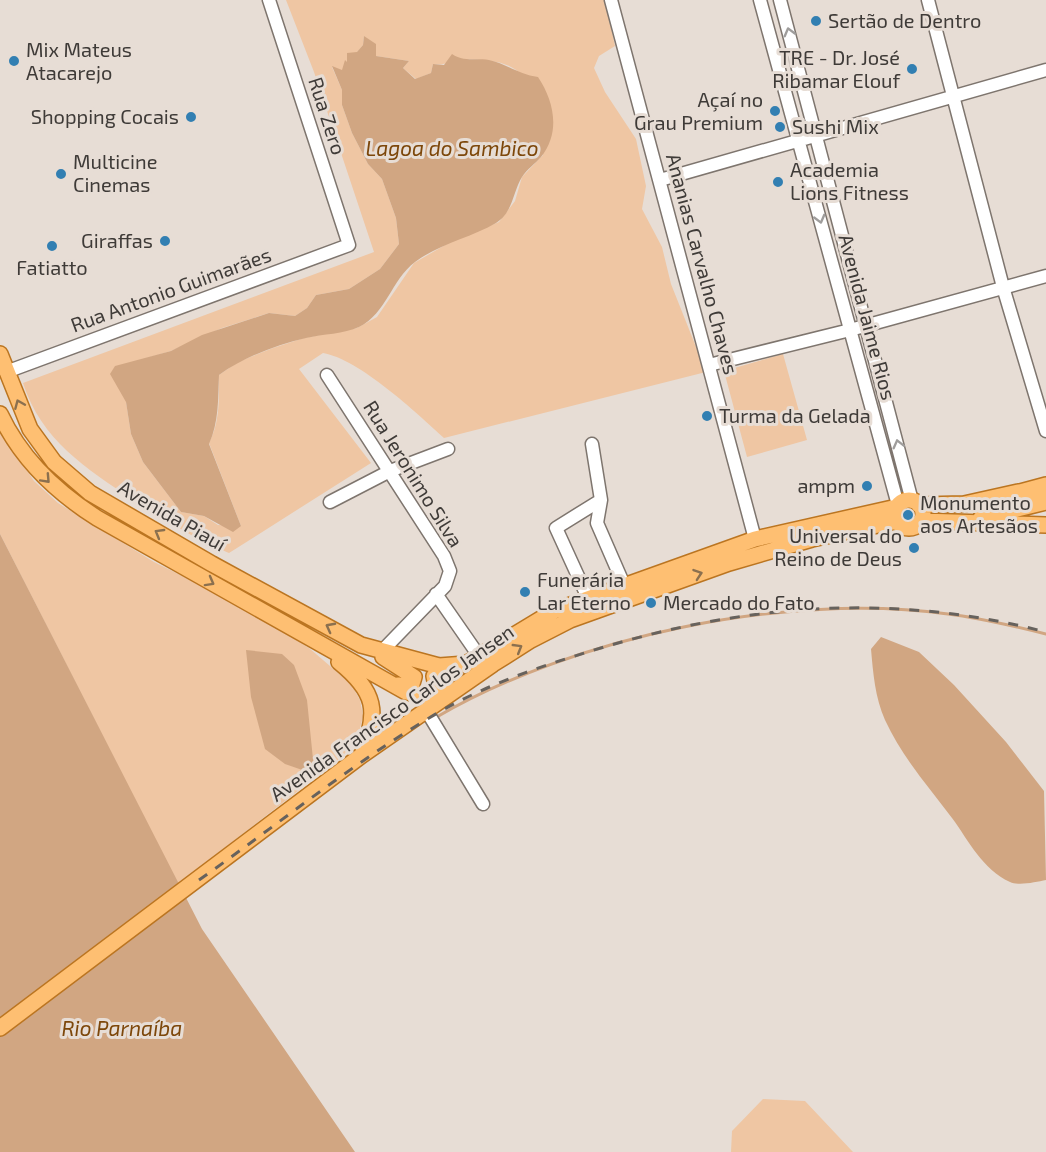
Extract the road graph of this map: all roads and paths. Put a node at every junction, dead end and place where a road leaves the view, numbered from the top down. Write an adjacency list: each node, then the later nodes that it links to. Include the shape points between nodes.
1 (268, 0): 11 (street, Rua Zero)
2 (611, 0): 10 (street, Ananias Carvalho Chaves)
3 (760, 0): 9 (street, Avenida Jaime Rios)
4 (780, 0): 8 (street, Avenida Jaime Rios, one-way to 4)
5 (928, 0): 7 (street)
6 (1046, 69): 7 (street)
7 (955, 95): 8 (street); 13 (street)
8 (817, 135): 9 (street); 14 (street, Avenida Jaime Rios)
9 (798, 141): 10 (street); 15 (street, Avenida Jaime Rios, one-way to 15)
10 (660, 180): 17 (street, Ananias Carvalho Chaves)
11 (349, 245): 18 (street, Rua Antonio Guimarães)
12 (1046, 276): 13 (street)
13 (1003, 287): 14 (street); 21 (street)
14 (868, 326): 15 (street); 30 (street, Avenida Jaime Rios, one-way to 14)
15 (850, 330): 17 (street); 30 (street, Avenida Jaime Rios)
16 (0, 354): 18 (main road, Avenida Piauí)
17 (709, 365): 34 (street, Ananias Carvalho Chaves)
18 (6, 372): 39 (main road, Avenida Piauí, one-way to 18, via 90,493 54,462 30,429)
19 (327, 375): 24 (street, Rua Jeronimo Silva)
20 (0, 414): 38 (main road, Avenida Piauí, one-way to 38, via 20,447 71,501)
21 (1046, 431)
22 (592, 444): 27 (street)
23 (448, 449): 24 (street)
24 (390, 471): 29 (street); 36 (street, Rua Jeronimo Silva, via 450,570 445,586)
25 (1046, 485): 26 (main road)
26 (1018, 492): 28 (main road, Avenida Francisco Carlos Jansen); 30 (main road, Avenida Francisco Carlos Jansen, via 964,504)
27 (601, 500): 35 (street, via 597,523); 37 (street, via 556,528)
28 (1046, 500): 32 (main road)
29 (330, 502)
30 (905, 508): 31 (main road, via 923,513); 31 (main road, Avenida Francisco Carlos Jansen, via 903,527 911,528); 34 (main road, Avenida Francisco Carlos Jansen); 44 (main road, Avenida Francisco Carlos Jansen, one-way to 30, via 531,640 570,620 740,560)
31 (921, 521): 32 (main road, Avenida Francisco Carlos Jansen)
32 (960, 522): 33 (main road, Avenida Francisco Carlos Jansen)
33 (1046, 525)
34 (755, 539): 35 (main road, Avenida Francisco Carlos Jansen)
35 (624, 585): 37 (main road, Avenida Francisco Carlos Jansen)
36 (436, 594): 40 (street, Rua Jeronimo Silva); 41 (street)
37 (588, 598): 41 (main road, Avenida Francisco Carlos Jansen, via 554,611)
38 (302, 634): 43 (main road, Avenida Piauí); 47 (main road, Avenida Piauí, via 359,678 369,694 373,718)
39 (361, 645): 40 (main road, Avenida Piauí); 43 (main road, via 414,677 411,687)
40 (383, 650): 42 (main road, Avenida Francisco Carlos Jansen, via 425,663)
41 (479, 656): 42 (main road, Avenida Francisco Carlos Jansen)
42 (455, 666): 45 (main road, via 439,670 434,676 436,686)
43 (392, 683): 45 (main road, Avenida Piauí, via 424,697)
44 (464, 684): 45 (main road, Avenida Piauí); 46 (main road, Avenida Francisco Carlos Jansen)
45 (447, 691)
46 (426, 710): 47 (main road, Avenida Francisco Carlos Jansen); 48 (street)
47 (363, 755): 49 (main road, Avenida Francisco Carlos Jansen)
48 (483, 804)
49 (0, 1028)

